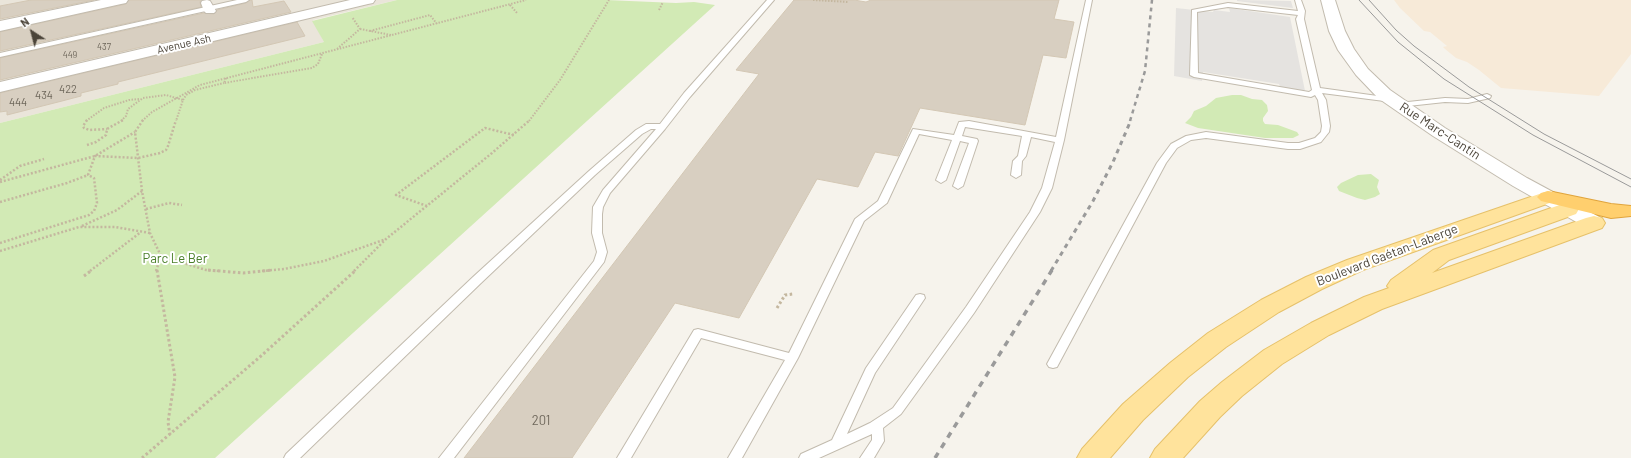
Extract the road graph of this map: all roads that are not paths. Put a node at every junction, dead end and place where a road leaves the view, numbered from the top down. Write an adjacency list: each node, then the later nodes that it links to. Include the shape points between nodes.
1 (121, 0): 8 (street)
2 (246, 0): 12 (lane)
3 (366, 0): 13 (street, Avenue Ash)
4 (771, 0): 17 (lane, via 687,94)
5 (1089, 0): 22 (lane)
6 (1298, 0): 10 (lane, via 1302,9)
7 (1328, 0): 16 (street, Rue Marc-Cantin, via 1337,31 1346,50 1370,80)
8 (105, 2): 11 (street)
9 (1227, 3): 10 (lane, via 1269,10 1278,14); 14 (lane, via 1194,11 1194,75 1311,95)
10 (1301, 15): 14 (lane)
11 (0, 26)
12 (0, 55)
13 (0, 87)
14 (1316, 90): 16 (lane); 32 (lane, via 1322,100 1326,130 1310,144 1288,146 1206,135 1189,138 1174,146 1162,163)
15 (1487, 96): 16 (lane, via 1468,101 1445,100 1408,104)
16 (1392, 100): 26 (street, Rue Marc-Cantin, via 1427,125)
17 (662, 127): 35 (lane, via 649,126 639,132 592,173); 36 (lane, via 601,200 596,224 602,252 596,266)
18 (984, 127): 19 (lane); 20 (lane, via 962,124); 21 (lane, via 980,137)
19 (1027, 134): 22 (lane); 23 (lane)
20 (957, 138): 21 (lane); 24 (lane); 31 (lane, via 916,130 882,203 860,219)
21 (974, 140): 25 (lane)
22 (1060, 140): 33 (lane, via 1046,188 1035,212 905,402)
23 (1016, 175)
24 (941, 180)
25 (958, 186)
26 (1558, 203): 27 (highway, via 1611,211); 28 (street, Rue Marc-Cantin); 30 (main road, via 1441,256); 41 (main road, Boulevard Gaétan-Laberge, via 1354,265 1270,306 1217,340 1179,370 1133,412)
27 (1629, 210): 28 (highway)
28 (1594, 223): 30 (main road)
29 (920, 298): 34 (lane, via 870,371)
30 (1373, 303): 42 (main road, via 1320,329 1257,369 1210,409)
31 (792, 358): 37 (lane, via 698,333); 38 (lane)
32 (1053, 364)
33 (875, 427): 34 (lane); 40 (lane, via 878,431 878,441)
34 (838, 444): 39 (lane)
35 (291, 458)
36 (446, 458)
37 (624, 458)
38 (735, 458)
39 (806, 458)
40 (867, 458)
41 (1092, 458)
42 (1165, 458)

